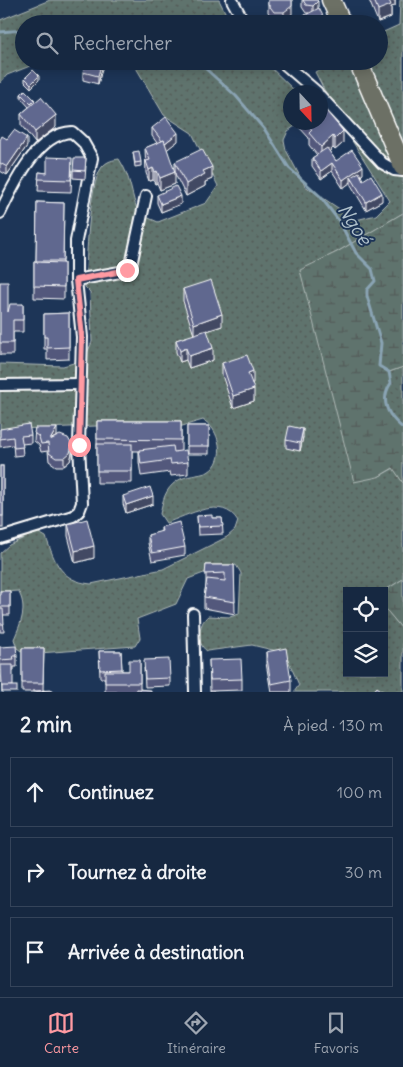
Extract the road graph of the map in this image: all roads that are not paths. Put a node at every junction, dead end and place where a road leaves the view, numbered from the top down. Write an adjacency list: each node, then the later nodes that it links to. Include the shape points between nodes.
1 (232, 0): 3 (street)
2 (331, 0): 4 (highway)
3 (240, 15)
4 (338, 15)
5 (292, 70): 7 (street)
6 (362, 70): 9 (highway)
7 (310, 85)
8 (328, 105): 10 (street, via 382,163)
9 (403, 167)
10 (403, 171)
11 (146, 196): 13 (street, via 131,265 127,270)
12 (0, 213): 13 (street, via 24,166 54,137 72,132 77,136 92,158 76,241)
13 (76, 280): 14 (street, via 82,337)
14 (80, 384): 15 (street); 16 (street, via 82,503 79,511 73,516)
15 (0, 385)
16 (0, 538)
17 (193, 614): 18 (street)
18 (195, 692)

